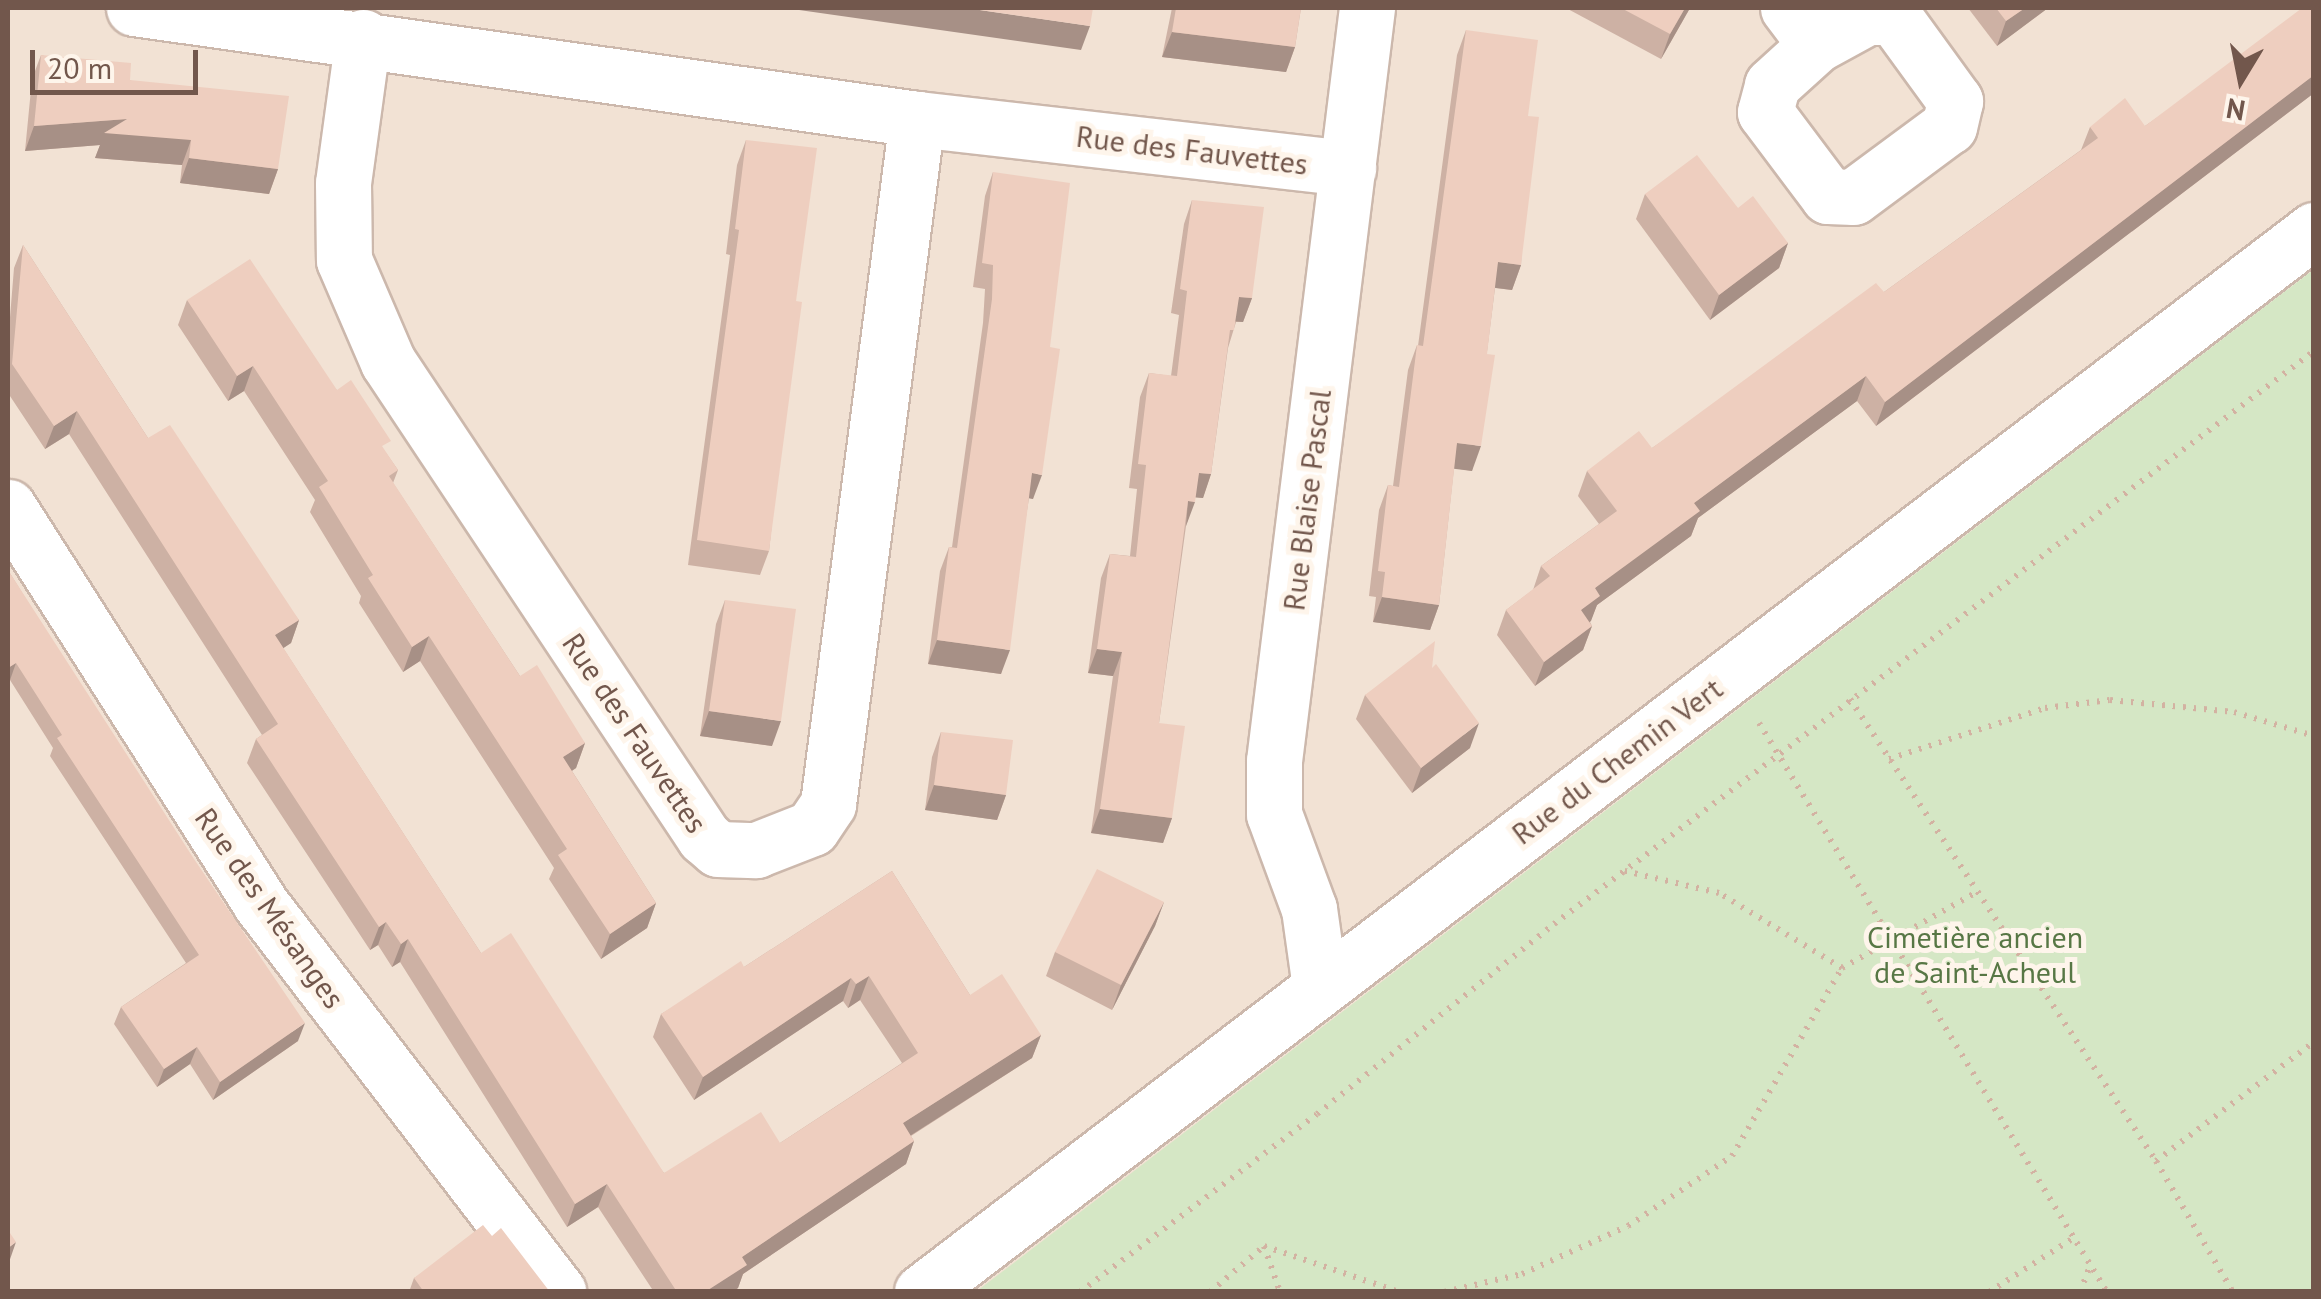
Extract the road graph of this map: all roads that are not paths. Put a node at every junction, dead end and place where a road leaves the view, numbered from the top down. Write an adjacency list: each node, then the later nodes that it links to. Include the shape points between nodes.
1 (134, 8): 3 (street, Rue des Fauvettes)
2 (1367, 8): 5 (street, Rue Blaise Pascal)
3 (363, 38): 4 (street, Rue des Fauvettes); 4 (street, Rue des Fauvettes, via 343,182 344,260 388,362 704,838 718,848 756,850 798,834 812,828 828,804)
4 (917, 119): 5 (street, Rue des Fauvettes)
5 (1348, 168): 8 (street, Rue Blaise Pascal, via 1274,761 1274,814 1309,909)
6 (2314, 230): 8 (street, Rue du Chemin Vert)
7 (8, 507): 9 (street, Rue des Mésanges, via 260,903)
8 (1320, 987): 10 (street, Rue du Chemin Vert)
9 (558, 1292)
10 (922, 1292)

